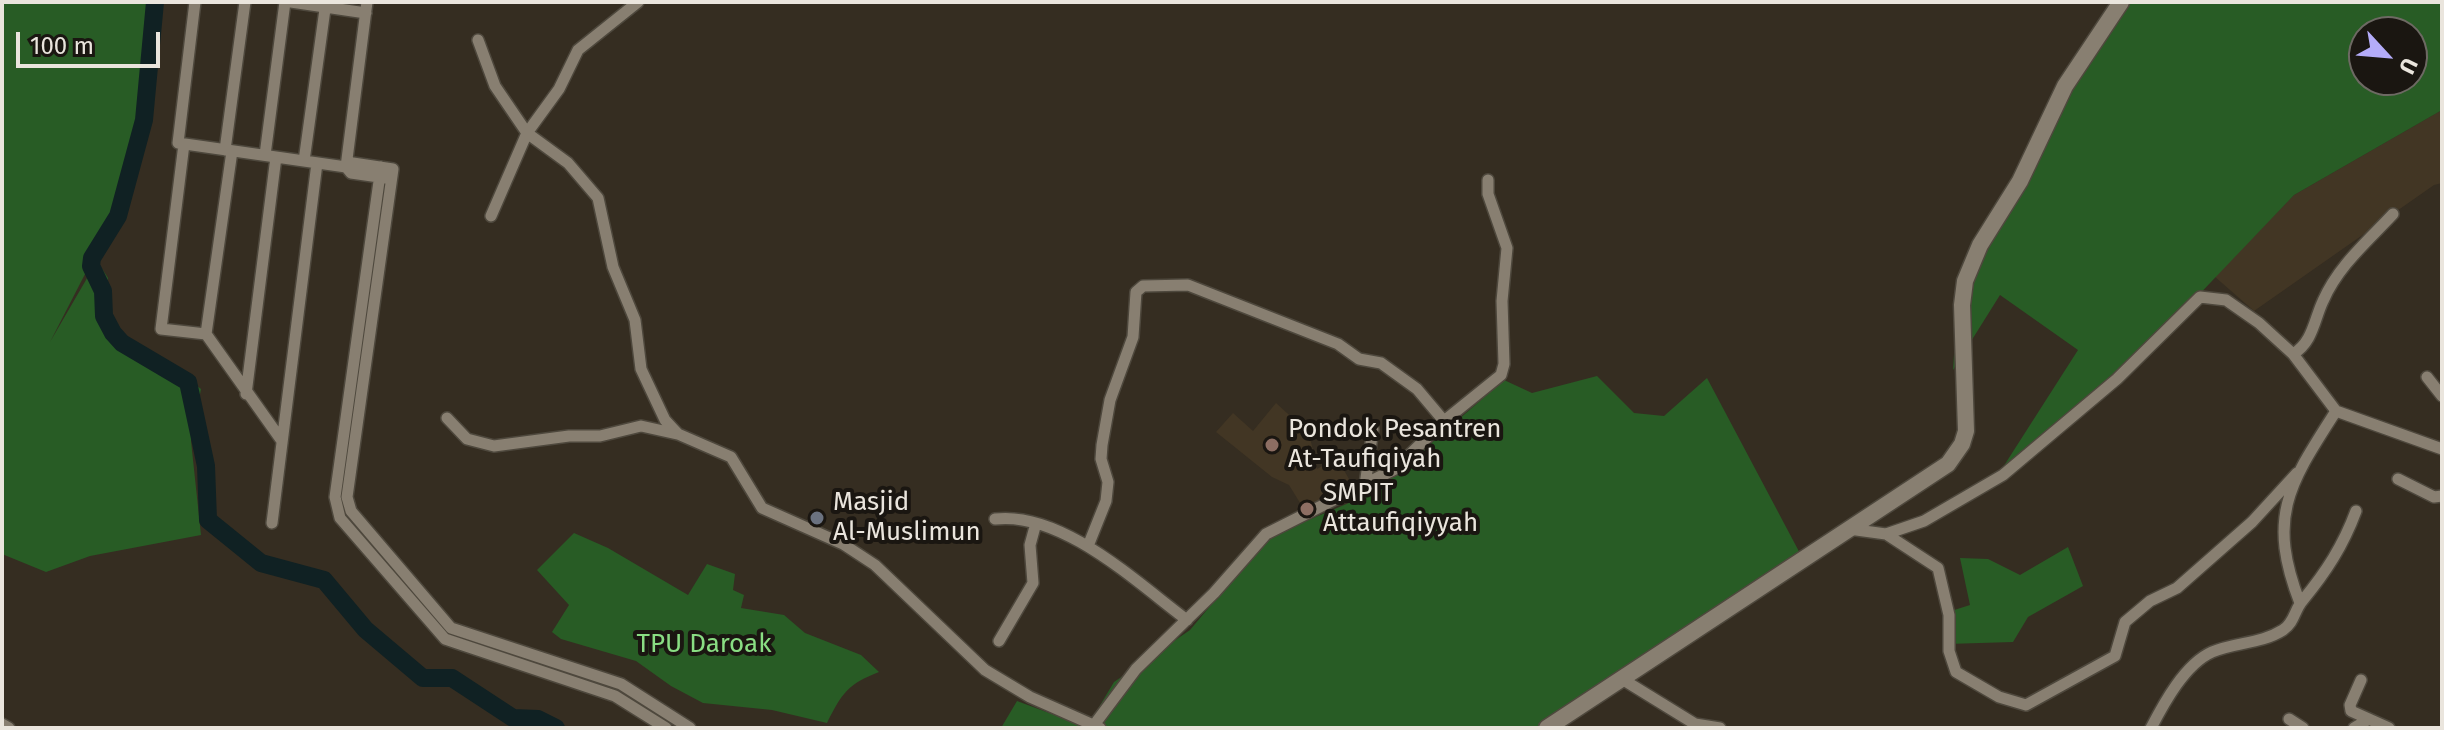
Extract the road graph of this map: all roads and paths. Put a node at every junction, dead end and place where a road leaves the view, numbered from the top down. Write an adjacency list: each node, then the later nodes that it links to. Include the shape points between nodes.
1 (195, 2): 11 (street, via 178,143)
2 (245, 2): 12 (street)
3 (285, 2): 13 (street)
4 (291, 2): 6 (street)
5 (638, 2): 10 (street, via 578,50 559,89)
6 (325, 4): 8 (street); 14 (street)
7 (2115, 4): 40 (main road, via 2065,86 1965,281 1967,410 1962,444 1935,475)
8 (367, 8): 15 (street)
9 (478, 40): 10 (street, via 495,86)
10 (527, 133): 19 (street); 29 (street, via 568,163 598,198 613,267 635,320 641,369 665,420)
11 (184, 144): 12 (street); 20 (street, via 161,329)
12 (228, 150): 13 (street); 20 (street)
13 (270, 156): 14 (street); 23 (street)
14 (310, 162): 15 (street); 30 (street)
15 (346, 167): 16 (street, via 351,173)
16 (384, 174): 53 (street, via 335,497 340,518 445,639 615,696); 54 (street, via 347,497 351,511 451,628 621,684)
17 (1488, 180): 27 (street, via 1507,248 1504,364 1501,375)
18 (2393, 214): 21 (street, via 2340,270 2309,338)
19 (491, 216)
20 (206, 334): 23 (street)
21 (2293, 354): 25 (street); 41 (street, via 2226,300 2200,297 2117,379 2003,475 1924,521)
22 (2427, 377): 24 (street)
23 (246, 394): 30 (street)
24 (2442, 396)
25 (2336, 411): 31 (street); 32 (street)
26 (447, 418): 29 (street, via 467,439 494,446 600,436 641,426)
27 (1444, 421): 34 (street, via 1395,469); 42 (street, via 1417,389 1381,363 1359,359 1338,344 1188,285 1143,286 1136,292 1133,337 1110,400 1101,459 1107,491)
28 (1373, 429): 34 (street)
29 (678, 434): 51 (street, via 731,457 762,508 843,544 875,565 985,670 1030,697)
30 (282, 441): 38 (street)
31 (2442, 449)
32 (2297, 473): 41 (street, via 2252,522 2177,588 2125,622 2115,656 2026,705 1999,697 1956,672 1938,568); 43 (street, via 2286,501 2284,537)
33 (2398, 479): 35 (street)
34 (1365, 485): 44 (street, via 1266,534)
35 (2442, 496)
36 (2356, 511): 43 (street, via 2335,559)
37 (995, 519): 39 (street, via 1017,517)
38 (272, 523)
39 (1036, 523): 42 (street); 45 (street, via 1030,545 1033,583)
40 (1848, 529): 41 (street); 46 (main road)
41 (1886, 534)
42 (1088, 546): 44 (street)
43 (2300, 603): 57 (street, via 2294,620 2282,630 2200,660 2166,700)
44 (1187, 620): 51 (street, via 1136,669)
45 (999, 641)
46 (1622, 679): 55 (main road); 56 (street, via 1695,724)
47 (2361, 680): 49 (street, via 2351,711)
48 (2289, 719): 58 (street)
49 (2369, 719): 59 (street); 60 (street)
50 (2, 724): 52 (street)
51 (1097, 726)
52 (9, 728)
53 (666, 728)
54 (690, 728)
55 (1547, 728)
56 (1720, 728)
57 (2151, 728)
58 (2303, 728)
59 (2354, 728)
60 (2389, 728)

